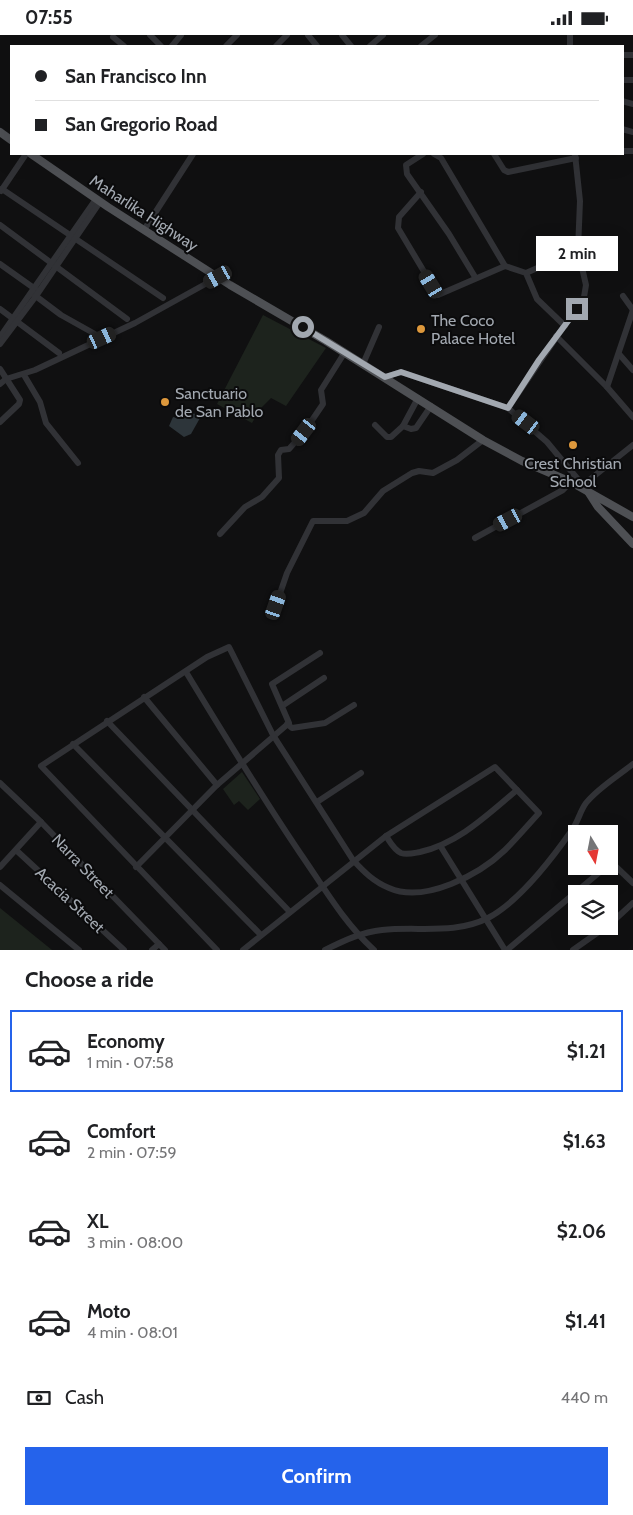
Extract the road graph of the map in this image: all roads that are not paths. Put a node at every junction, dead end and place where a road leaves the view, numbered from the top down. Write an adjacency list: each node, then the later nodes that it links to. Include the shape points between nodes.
1 (150, 35): 9 (street)
2 (181, 35): 10 (street)
3 (237, 35): 11 (street)
4 (342, 35): 12 (street)
5 (383, 35): 13 (street)
6 (435, 35): 14 (street)
7 (113, 37): 8 (street)
8 (123, 45)
9 (160, 45)
10 (173, 45)
11 (227, 45)
12 (350, 45)
13 (371, 45)
14 (422, 45)
15 (25, 155): 22 (street)
16 (32, 155): 24 (main road, Maharlika Highway)
17 (192, 155): 26 (street)
18 (421, 155): 23 (street, via 406,165 407,174)
19 (436, 155): 31 (street, via 441,158)
20 (495, 155): 21 (street, via 508,172)
21 (575, 156): 28 (street, via 580,201)
22 (1, 191): 27 (street)
23 (421, 192): 34 (street); 34 (street, via 399,217 398,228 438,295)
24 (98, 201): 26 (main road, Maharlika Highway); 27 (street)
25 (0, 225): 30 (street)
26 (144, 230): 33 (main road, Maharlika Highway)
27 (72, 238): 30 (street); 37 (street)
28 (578, 250): 32 (street); 42 (street, via 586,285 584,297)
29 (0, 264): 35 (street)
30 (54, 264): 35 (street); 40 (street)
31 (505, 266): 32 (street); 34 (street)
32 (526, 273): 42 (street, via 537,299)
33 (218, 277): 48 (main road, Maharlika Highway); 54 (street, via 135,323)
34 (476, 277)
35 (36, 292): 41 (street); 44 (street, via 61,315)
36 (623, 296): 39 (street)
37 (163, 298)
38 (0, 309): 41 (street)
39 (633, 310): 50 (street)
40 (127, 319)
41 (15, 321): 46 (street); 47 (street); 49 (street)
42 (565, 326): 45 (street)
43 (379, 327): 51 (street)
44 (95, 333)
45 (556, 336): 58 (street); 61 (street)
46 (0, 337)
47 (0, 344)
48 (345, 352): 51 (main road, Maharlika Highway); 72 (street, via 320,390 322,404 313,418 298,440 278,455 279,478 262,497 244,507)
49 (59, 353)
50 (619, 354): 53 (street); 58 (street)
51 (363, 364): 55 (main road, Maharlika Highway)
52 (0, 369): 56 (street)
53 (633, 370)
54 (24, 375): 56 (street); 68 (street, via 40,401 46,423)
55 (385, 377): 59 (main road, Maharlika Highway); 61 (street, via 401,372)
56 (6, 379): 57 (street); 63 (street, via 20,400)
57 (0, 384)
58 (607, 387): 62 (street)
59 (418, 398): 60 (main road, Maharlika Highway); 65 (street)
60 (431, 406): 65 (street, via 416,428); 66 (main road, Maharlika Highway)
61 (508, 408): 70 (street, via 547,442)
62 (633, 417)
63 (0, 421)
64 (375, 425): 65 (street, via 391,437)
65 (404, 425)
66 (483, 440): 69 (main road, Maharlika Highway); 75 (street, via 433,473 412,473 383,491 364,513 347,521 313,521 287,573)
67 (633, 445): 70 (street)
68 (78, 463)
69 (570, 482): 70 (main road, Maharlika Highway); 73 (street, via 563,490)
70 (585, 489): 71 (main road, Maharlika Highway); 74 (main road)
71 (633, 517)
72 (220, 534)
73 (475, 538)
74 (633, 544)
75 (276, 605)
76 (320, 653): 81 (street, via 272,684)
77 (186, 672): 79 (street); 84 (street, via 229,647); 86 (street)
78 (324, 678): 81 (street)
79 (144, 697): 82 (street); 90 (street)
80 (354, 705): 83 (street, via 325,723 292,728)
81 (282, 706): 83 (street, via 290,719)
82 (107, 721): 85 (street); 95 (street)
83 (287, 724): 84 (street)
84 (273, 735): 86 (street); 94 (street)
85 (73, 744): 100 (street); 105 (street, via 41,766)
86 (241, 764): 90 (street); 111 (street)
87 (633, 764): 97 (street, via 588,801)
88 (361, 773): 94 (street)
89 (0, 783): 91 (street, Narra Street)
90 (217, 785): 95 (street)
91 (6, 789): 93 (street); 96 (street, Narra Street)
92 (517, 790): 98 (street, via 495,767); 101 (street, via 472,827); 108 (street, via 539,813 505,850)
93 (0, 796)
94 (317, 802): 103 (street)
95 (194, 809): 100 (street); 113 (street)
96 (41, 822): 102 (street); 119 (street, Narra Street)
97 (576, 825)
98 (386, 836): 101 (street, via 402,853 412,854); 103 (street)
99 (568, 836): 115 (street, via 512,901)
100 (165, 838): 105 (street); 116 (street)
101 (441, 847): 108 (street)
102 (16, 850): 104 (street); 121 (street, Acacia Street)
103 (353, 860): 108 (street, via 369,877 391,889 429,890); 111 (street)
104 (0, 867)
105 (136, 867): 124 (street)
106 (618, 870): 109 (street)
107 (595, 875): 128 (street)
108 (462, 880): 115 (street)
109 (633, 883)
110 (0, 885): 120 (street)
111 (322, 886): 113 (street); 118 (street)
112 (633, 903): 114 (street)
113 (290, 912): 116 (street)
114 (618, 917)
115 (487, 918): 118 (street, via 463,927 382,930); 128 (street)
116 (261, 935): 125 (street)
117 (595, 935): 129 (street)
118 (359, 936): 126 (street, via 345,939); 127 (street)
119 (158, 943): 122 (street); 123 (street, Narra Street)
120 (79, 950)
121 (124, 950)
122 (152, 950)
123 (165, 950)
124 (217, 950)
125 (243, 950)
126 (325, 950)
127 (374, 950)
128 (506, 950)
129 (573, 950)

